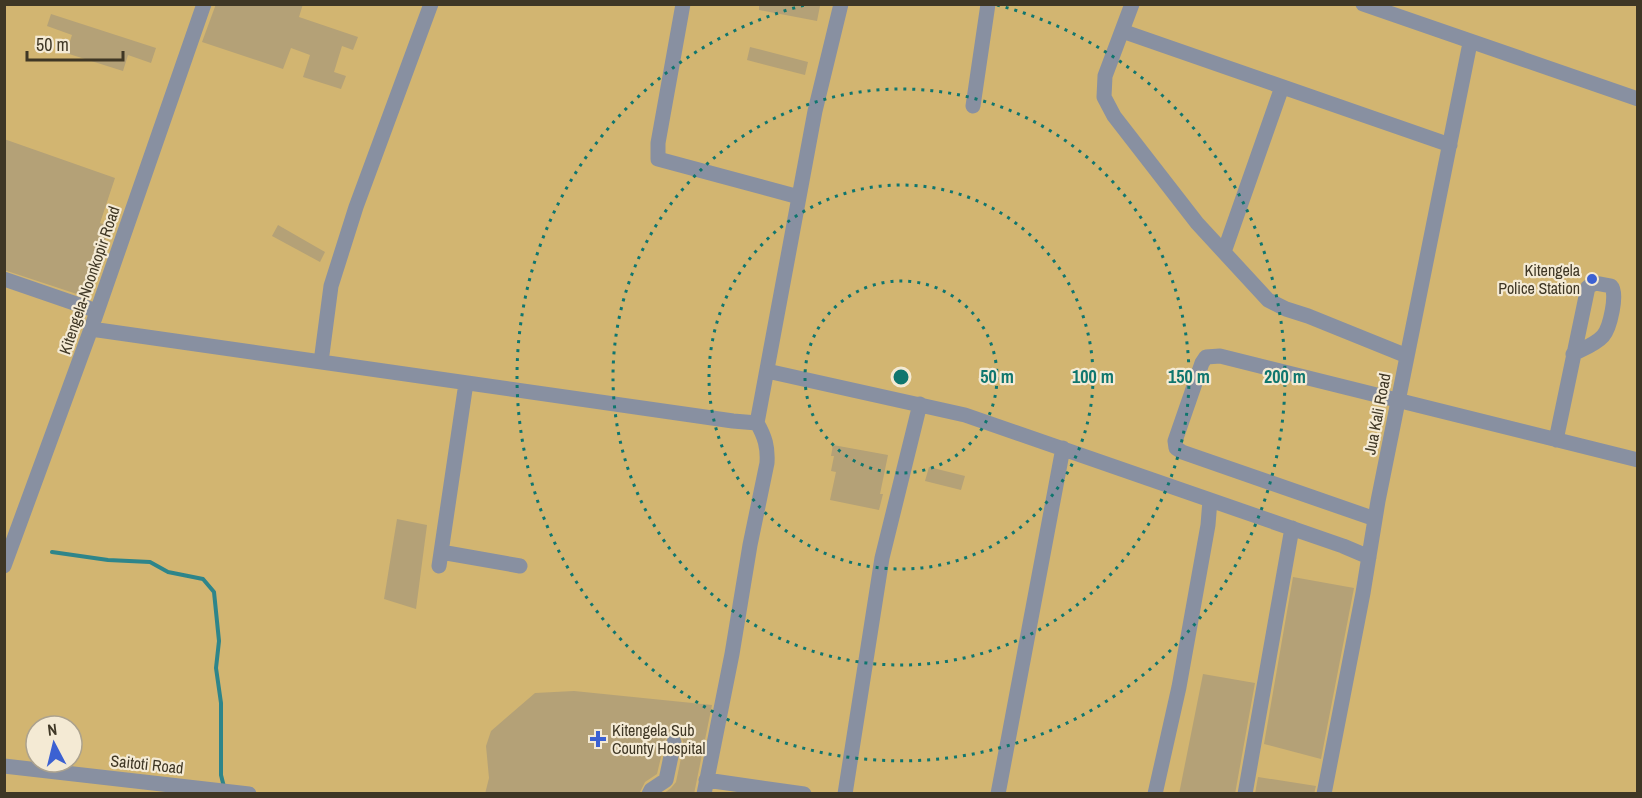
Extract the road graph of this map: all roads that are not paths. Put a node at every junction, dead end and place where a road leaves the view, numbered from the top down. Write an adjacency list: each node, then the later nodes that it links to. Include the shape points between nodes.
1 (204, 4): 17 (street, Kitengela-Noonkopir Road)
2 (431, 4): 21 (street, via 331,286)
3 (683, 4): 14 (street, via 657,143 658,159)
4 (841, 4): 14 (street)
5 (988, 4): 12 (street)
6 (1132, 4): 8 (street)
7 (1363, 4): 9 (street)
8 (1122, 31): 10 (street); 15 (street, via 1105,76 1104,97 1114,116)
9 (1470, 43): 11 (street); 13 (street, Jua Kali Road)
10 (1282, 87): 13 (street); 15 (street)
11 (1636, 94)
12 (973, 106)
13 (1450, 145): 20 (street, Jua Kali Road)
14 (799, 196): 22 (street)
15 (1224, 252): 20 (street, via 1268,300)
16 (4, 279): 17 (street)
17 (97, 311): 18 (street, Kitengela-Noonkopir Road)
18 (91, 329): 21 (street); 34 (street, Kitengela-Noonkopir Road)
19 (1574, 354): 27 (street)
20 (1407, 356): 24 (street, Jua Kali Road)
21 (321, 362): 23 (street)
22 (767, 371): 25 (street); 26 (street)
23 (466, 383): 26 (street); 35 (street, via 440,559)
24 (1398, 401): 27 (street); 31 (street, Jua Kali Road); 31 (street, via 1206,357 1175,441 1182,452)
25 (920, 404): 28 (street); 42 (street, via 882,558)
26 (757, 423): 38 (street, via 765,435 767,463)
27 (1556, 440): 29 (street)
28 (1063, 447): 30 (street); 43 (street)
29 (1638, 460)
30 (1210, 500): 32 (street); 44 (street, via 1179,687)
31 (1375, 519): 33 (street, Jua Kali Road)
32 (1292, 528): 33 (street); 45 (street)
33 (1369, 557): 46 (street, Jua Kali Road)
34 (4, 566)
35 (520, 566)
36 (675, 742): 40 (street, via 666,780)
37 (4, 766): 39 (street, Saitoti Road)
38 (705, 787): 41 (street)
39 (249, 794)
40 (649, 794)
41 (804, 794)
42 (845, 794)
43 (998, 794)
44 (1155, 794)
45 (1245, 794)
46 (1324, 794)

